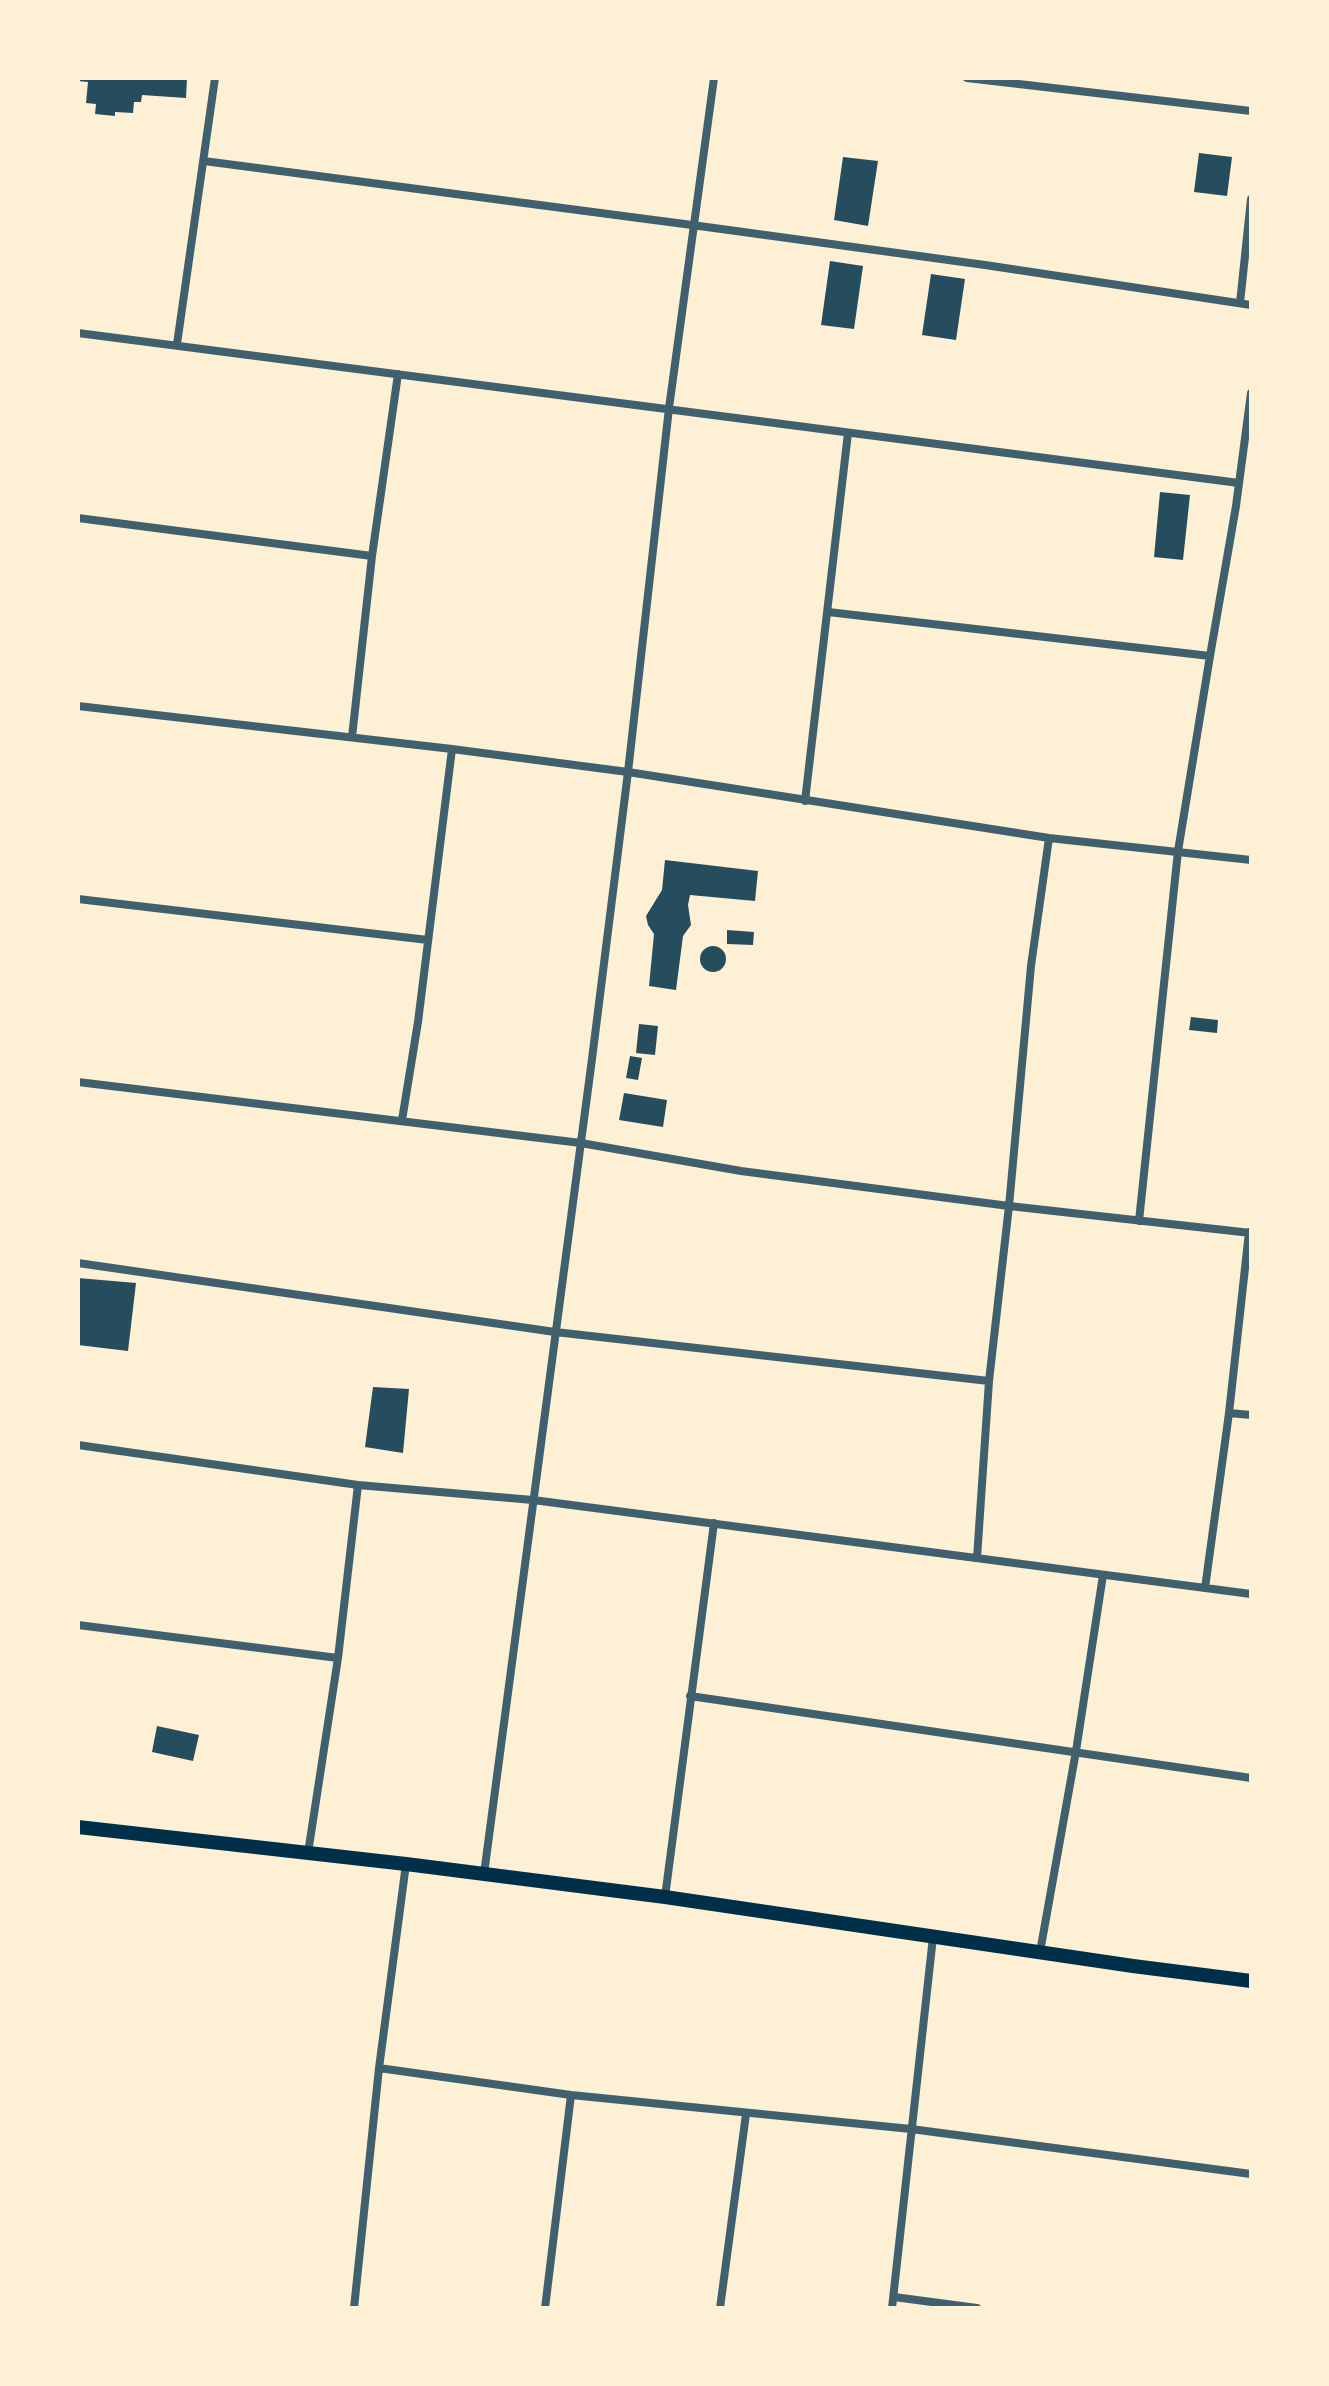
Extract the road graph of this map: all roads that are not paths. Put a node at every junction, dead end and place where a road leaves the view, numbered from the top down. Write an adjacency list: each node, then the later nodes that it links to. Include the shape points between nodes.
1 (215, 78): 5 (street)
2 (714, 78): 7 (street)
3 (967, 78): 4 (street)
4 (1251, 111)
5 (204, 161): 7 (street); 11 (street)
6 (1251, 199): 8 (street)
7 (692, 225): 8 (street); 14 (street)
8 (1240, 303): 9 (street)
9 (1251, 305)
10 (78, 333): 11 (street)
11 (177, 344): 12 (street)
12 (398, 374): 14 (street); 18 (street)
13 (1251, 393): 16 (street)
14 (669, 408): 15 (street); 24 (street)
15 (848, 433): 16 (street); 19 (street)
16 (1239, 483): 20 (street)
17 (78, 518): 18 (street)
18 (372, 556): 22 (street)
19 (828, 612): 20 (street); 25 (street)
20 (1210, 656): 27 (street)
21 (78, 706): 22 (street)
22 (352, 737): 23 (street)
23 (452, 749): 24 (street); 30 (street)
24 (628, 772): 25 (street); 33 (street)
25 (805, 801): 26 (street)
26 (1049, 838): 27 (street); 34 (street, via 1031,966)
27 (1178, 851): 28 (street); 35 (street)
28 (1251, 860)
29 (78, 899): 30 (street)
30 (428, 940): 32 (street)
31 (78, 1082): 32 (street)
32 (402, 1120): 33 (street)
33 (581, 1143): 34 (street, via 741,1171); 38 (street)
34 (1009, 1206): 35 (street); 39 (street)
35 (1139, 1221): 36 (street)
36 (1250, 1232): 40 (street)
37 (78, 1263): 38 (street)
38 (555, 1332): 39 (street); 44 (street)
39 (989, 1381): 46 (street)
40 (1229, 1413): 41 (street); 48 (street)
41 (1251, 1415)
42 (78, 1445): 43 (street)
43 (358, 1485): 44 (street); 51 (street)
44 (533, 1500): 45 (street); 58 (street)
45 (714, 1523): 46 (street); 52 (street)
46 (977, 1558): 47 (street)
47 (1103, 1575): 48 (street); 53 (street)
48 (1205, 1588): 49 (street)
49 (1251, 1594)
50 (78, 1625): 51 (street)
51 (338, 1658): 56 (street)
52 (690, 1696): 53 (street); 59 (street)
53 (1076, 1751): 54 (street); 61 (street)
54 (1251, 1778)
55 (78, 1827): 56 (main road)
56 (308, 1853): 57 (main road)
57 (406, 1864): 58 (main road); 63 (street)
58 (484, 1874): 59 (main road)
59 (665, 1897): 60 (main road)
60 (933, 1937): 61 (main road); 66 (street)
61 (1040, 1952): 62 (main road)
62 (1251, 1981)
63 (379, 2068): 64 (street); 69 (street)
64 (571, 2095): 65 (street); 70 (street)
65 (746, 2114): 66 (street); 71 (street)
66 (911, 2129): 67 (street); 68 (street)
67 (1251, 2174)
68 (894, 2297): 72 (street); 73 (street)
69 (354, 2308)
70 (545, 2308)
71 (720, 2308)
72 (892, 2308)
73 (977, 2308)

